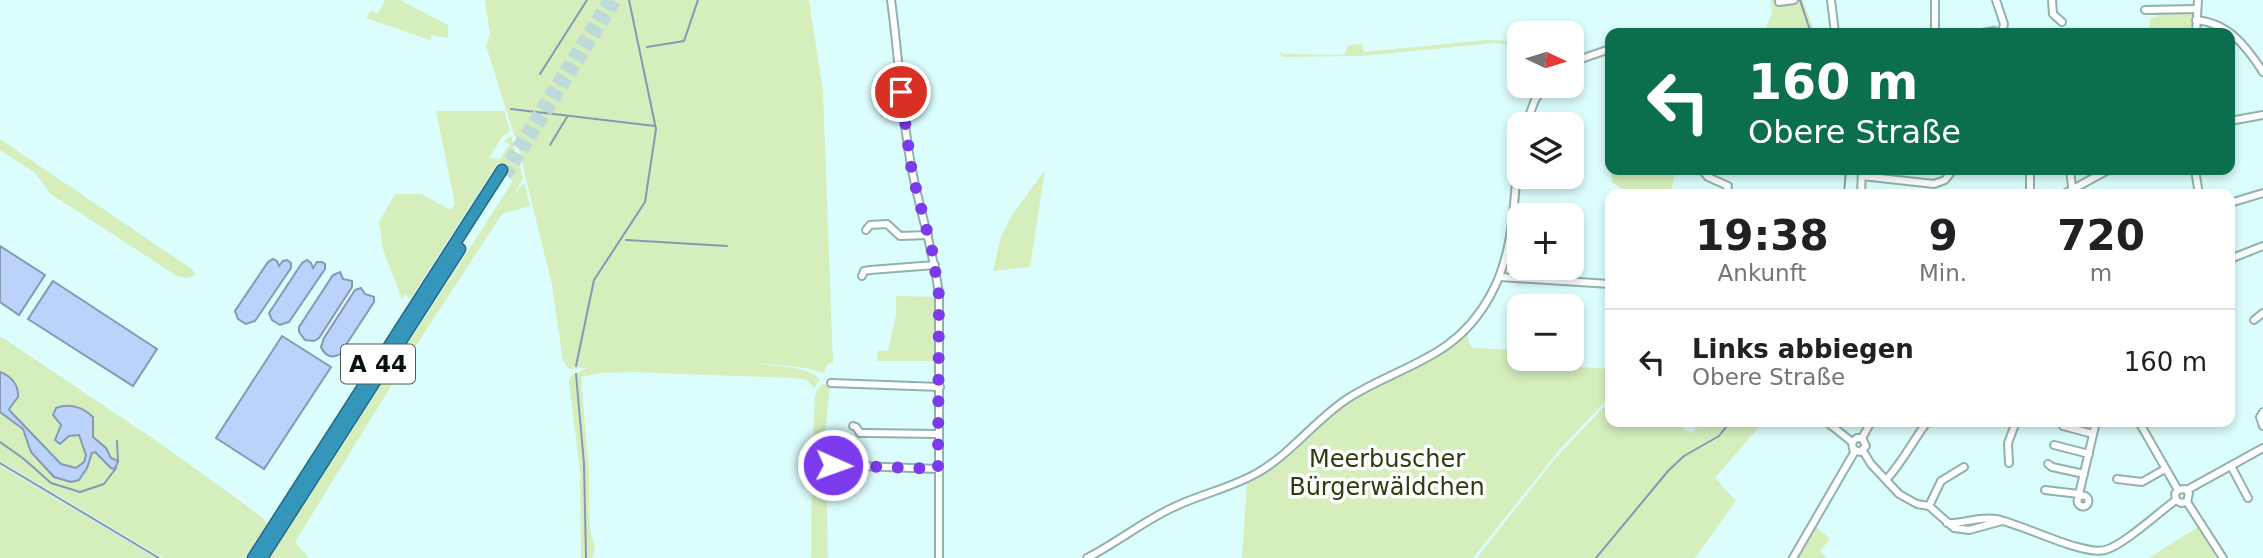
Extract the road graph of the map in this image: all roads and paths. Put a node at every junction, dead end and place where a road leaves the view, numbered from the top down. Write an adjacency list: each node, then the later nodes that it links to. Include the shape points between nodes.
1 (891, 0): 36 (street, via 906,136)
2 (1794, 0): 8 (street)
3 (1831, 0): 13 (street)
4 (1936, 0): 14 (street)
5 (1996, 0): 15 (street)
6 (2052, 0): 12 (street, via 2053,14)
7 (2198, 0): 9 (street)
8 (1779, 2)
9 (2197, 9): 10 (street); 11 (street)
10 (2145, 10)
11 (2196, 20): 16 (street); 17 (street)
12 (2062, 22)
13 (1834, 28)
14 (1935, 28)
15 (2003, 28)
16 (2196, 28)
17 (2222, 28)
18 (2235, 36): 21 (street)
19 (1605, 51): 20 (street)
20 (1584, 58)
21 (2263, 72)
22 (2263, 115): 23 (street)
23 (2235, 120)
24 (1706, 175): 30 (street)
25 (1875, 175): 28 (street)
26 (1949, 175): 28 (street)
27 (2100, 175): 32 (street)
28 (1934, 184): 31 (street)
29 (1515, 189): 41 (street, via 1511,236)
30 (1727, 189)
31 (1933, 189)
32 (2076, 189)
33 (2263, 193): 34 (street)
34 (2235, 201)
35 (866, 230): 36 (street, via 870,225 887,224 900,236)
36 (928, 235): 39 (street)
37 (2263, 246): 38 (street)
38 (2235, 257)
39 (935, 265): 40 (street, via 870,270); 46 (street)
40 (862, 276)
41 (1500, 277): 42 (street); 89 (street, via 1468,327 1430,358 1344,401 1257,473 1174,506)
42 (1605, 284)
43 (2263, 313): 44 (street)
44 (2254, 320)
45 (831, 383): 46 (street)
46 (940, 387): 58 (street)
47 (2263, 412): 49 (street)
48 (853, 426): 57 (street, via 860,433)
49 (2263, 426)
50 (1833, 427): 61 (street)
51 (1868, 427): 60 (street)
52 (1923, 427): 75 (street)
53 (2014, 427): 67 (street, via 2008,443)
54 (2067, 427): 59 (street)
55 (2095, 427): 59 (street)
56 (2142, 427): 73 (street)
57 (869, 433): 58 (street); 62 (street)
58 (939, 434): 72 (street)
59 (2093, 434): 66 (street)
60 (1862, 438): 61 (street); 65 (street, via 1866,446)
61 (1852, 442): 65 (street)
62 (869, 443)
63 (2054, 445): 66 (street)
64 (2263, 447): 70 (street)
65 (1859, 451): 75 (street); 90 (street)
66 (2089, 454): 74 (street)
67 (2009, 463)
68 (2048, 464): 74 (street)
69 (833, 465): 72 (street)
70 (2231, 466): 79 (street); 81 (street)
71 (1964, 467): 84 (street, via 1941,481)
72 (938, 469): 88 (street)
73 (2165, 469): 76 (street, via 2142,482); 78 (street)
74 (2084, 474): 80 (street)
75 (1886, 479): 84 (street, via 1899,494)
76 (2117, 479)
77 (2045, 490): 80 (street)
78 (2178, 490): 79 (street); 82 (street)
79 (2187, 491): 83 (street)
80 (2078, 497): 85 (street)
81 (2248, 498)
82 (2176, 499): 83 (street); 84 (street, via 2117,544 2100,551 2002,521 1984,518 1947,523)
83 (2187, 502): 91 (street)
84 (1929, 506)
85 (2076, 513)
86 (253, 558): 87 (highway, A 44, via 505,173)
87 (262, 558)
88 (939, 558)
89 (1087, 558)
90 (1793, 558)
91 (2223, 558)

